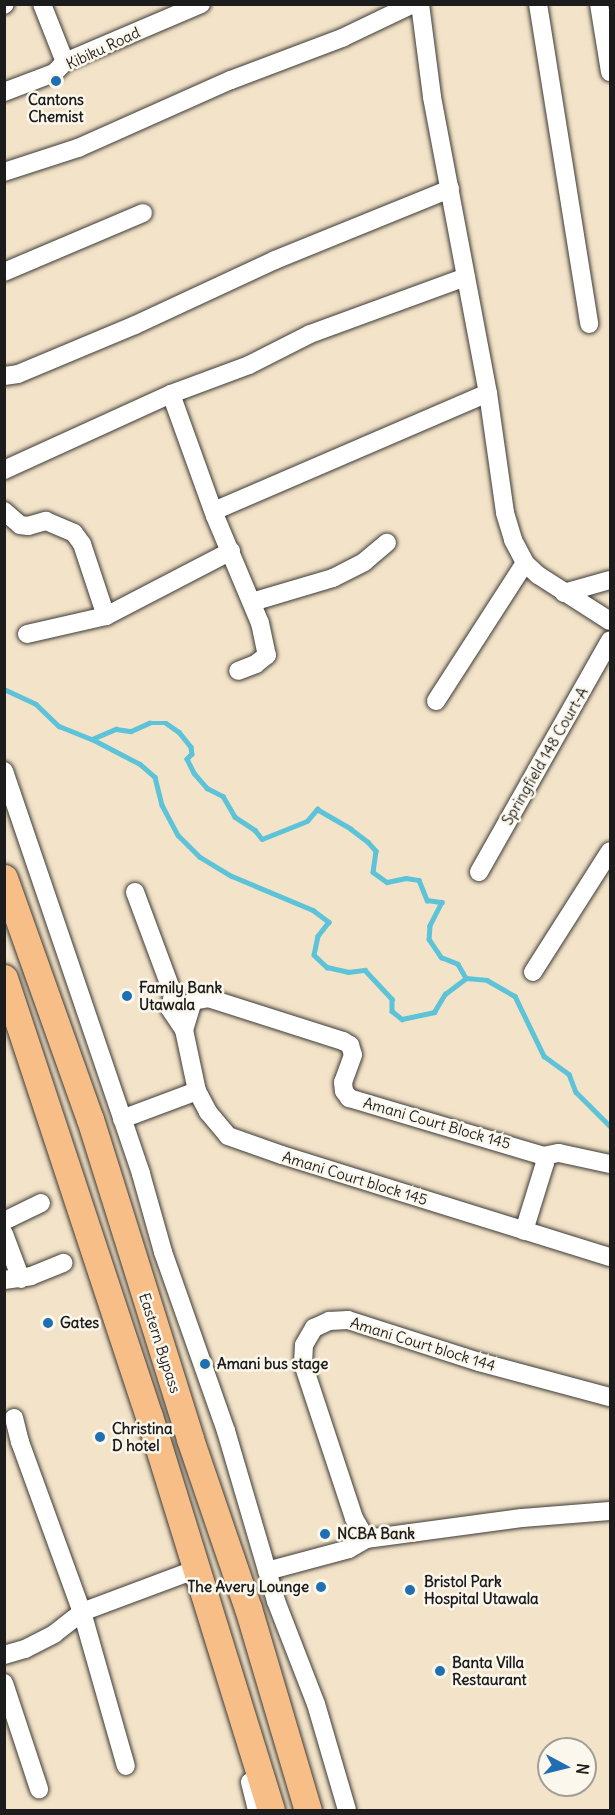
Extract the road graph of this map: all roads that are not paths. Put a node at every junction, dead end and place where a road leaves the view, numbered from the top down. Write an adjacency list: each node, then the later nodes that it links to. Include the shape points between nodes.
1 (42, 4): 7 (street)
2 (201, 4): 7 (street, Kibiku Road)
3 (413, 4): 10 (street, via 342,38 231,80 78,148)
4 (420, 4): 11 (street, via 432,97)
5 (538, 4): 15 (street)
6 (599, 4): 8 (street)
7 (65, 63): 9 (street, Kibiku Road, via 54,73)
8 (610, 72)
9 (4, 92)
10 (4, 172)
11 (450, 189): 14 (street); 16 (street, via 275,260 125,330 18,374)
12 (143, 213): 13 (street)
13 (4, 272)
14 (466, 277): 17 (street); 18 (street, via 310,334 249,365)
15 (589, 324)
16 (4, 376)
17 (488, 393): 21 (street); 24 (street, via 505,513)
18 (171, 394): 19 (street); 21 (street)
19 (4, 470)
20 (4, 511): 28 (street, via 20,525 46,521 74,533 82,544)
21 (213, 511): 23 (street)
22 (387, 543): 27 (street, via 364,562 333,578)
23 (231, 550): 27 (street); 28 (street)
24 (525, 563): 26 (street); 33 (street)
25 (610, 580): 26 (street)
26 (564, 593): 29 (street)
27 (252, 602): 32 (street, via 267,655)
28 (106, 616): 30 (street)
29 (610, 621)
30 (27, 634)
31 (610, 640): 36 (street, Springfield 148 Court-A)
32 (238, 671)
33 (436, 701)
34 (4, 771): 43 (street)
35 (610, 851): 39 (street)
36 (479, 872)
37 (4, 878): 61 (main road, Eastern Bypass, via 87,1108 190,1439)
38 (135, 892): 41 (street, via 173,994 170,1010)
39 (533, 972)
40 (4, 978): 58 (main road)
41 (184, 1030): 42 (street); 44 (street, Amani Court Block 145, via 194,1001 208,998 343,1041 350,1045 353,1055 343,1082 349,1098)
42 (197, 1091): 43 (street); 48 (street, Amani Court block 145, via 228,1136)
43 (122, 1119): 59 (street, via 163,1252 226,1431)
44 (543, 1156): 45 (street, via 559,1154); 48 (street, via 545,1163)
45 (610, 1164)
46 (41, 1203): 47 (street)
47 (4, 1221)
48 (524, 1231): 50 (street, Amani Court block 145)
49 (4, 1234): 52 (street)
50 (610, 1257)
51 (63, 1263): 52 (street)
52 (13, 1279)
53 (101, 1315): 58 (street)
54 (610, 1397): 57 (street, Amani Court block 144, via 479,1362 348,1320 329,1321 314,1328 304,1345 303,1364 354,1518)
55 (14, 1418): 62 (street)
56 (610, 1512): 57 (street, via 522,1518)
57 (366, 1539): 59 (street, via 349,1549)
58 (191, 1571): 62 (street); 67 (street); 68 (main road)
59 (267, 1571): 60 (street)
60 (276, 1601): 61 (street); 70 (street, via 316,1704)
61 (248, 1608): 69 (main road, Eastern Bypass)
62 (82, 1612): 63 (street, via 54,1634 25,1649); 65 (street)
63 (4, 1654)
64 (4, 1683): 66 (street)
65 (126, 1766)
66 (39, 1789)
67 (257, 1810)
68 (271, 1810)
69 (308, 1810)
70 (347, 1810)

